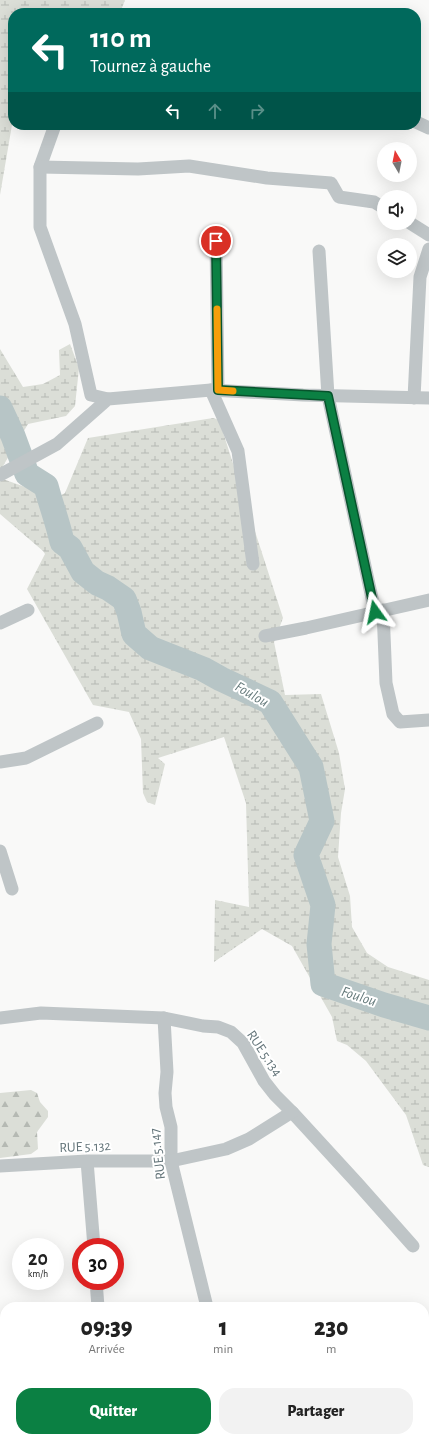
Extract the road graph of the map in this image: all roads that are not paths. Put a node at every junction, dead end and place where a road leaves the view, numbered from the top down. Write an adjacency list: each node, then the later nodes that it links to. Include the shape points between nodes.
1 (53, 130): 2 (street)
2 (40, 167): 3 (street, via 138,169 189,166 267,178 331,183 339,197); 13 (street, via 40,227 75,324 91,395)
3 (377, 204)
4 (417, 227): 5 (street)
5 (429, 235)
6 (216, 241): 9 (street)
7 (429, 248): 11 (street, via 420,277)
8 (319, 251): 10 (street)
9 (214, 390): 10 (street); 13 (street); 15 (street, via 238,451)
10 (328, 396): 11 (street); 18 (street)
11 (414, 398): 12 (street)
12 (429, 398)
13 (108, 399): 14 (street, via 57,444)
14 (0, 475)
15 (253, 564)
16 (429, 600): 18 (street)
17 (28, 610): 19 (street)
18 (379, 611): 20 (street); 21 (street, via 386,683 393,714 400,722)
19 (0, 623)
20 (265, 636)
21 (429, 720)
22 (97, 723): 23 (street, via 26,758)
23 (0, 762)
24 (0, 851): 25 (street)
25 (12, 889)
26 (0, 1018): 27 (street, RUE 5.134, via 41,1013)
27 (164, 1018): 28 (street, RUE 5.134, via 218,1027 231,1032 242,1042 268,1086); 30 (street, RUE 5.147, via 167,1072 165,1093 172,1127)
28 (292, 1112): 30 (street, RUE 5.132, via 249,1139 226,1149); 33 (street, RUE 5.134)
29 (87, 1161): 30 (street, RUE 5.132); 31 (street, RUE 5.132); 32 (street)
30 (171, 1161): 36 (street, RUE 5.147)
31 (0, 1166)
32 (93, 1238)
33 (413, 1246)
34 (97, 1290): 35 (street)
35 (98, 1302)
36 (207, 1302)

